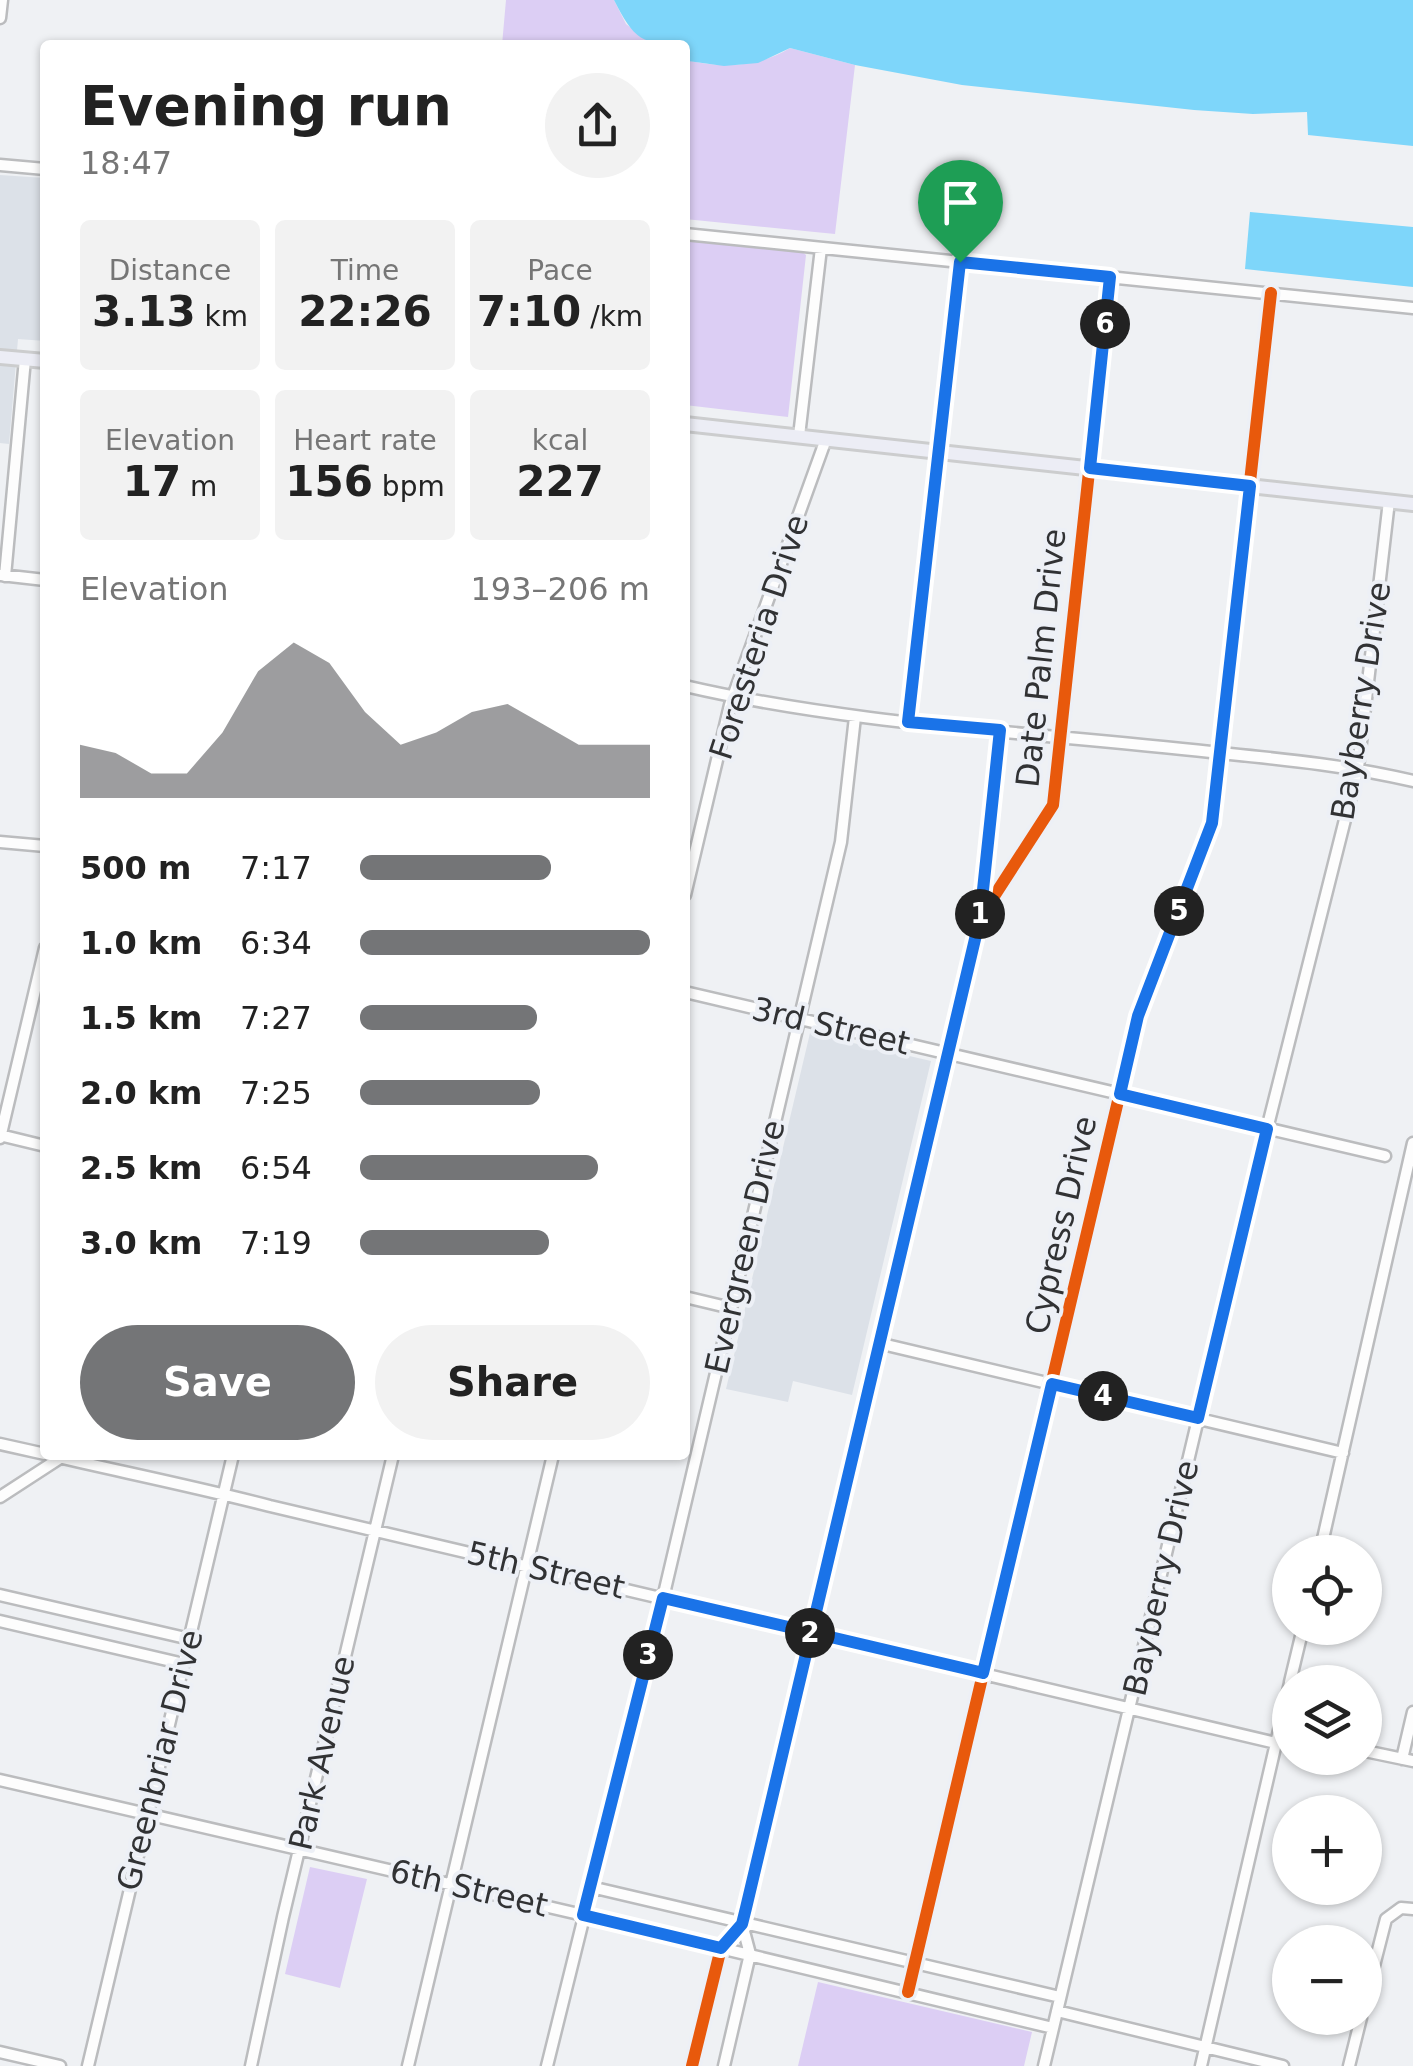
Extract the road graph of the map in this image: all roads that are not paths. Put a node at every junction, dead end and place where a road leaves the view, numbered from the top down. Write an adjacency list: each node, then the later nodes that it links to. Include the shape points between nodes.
1 (2, 0): 2 (street)
2 (0, 18)
3 (0, 165): 4 (street)
4 (40, 169)
5 (690, 235): 6 (street)
6 (821, 248): 7 (street); 15 (street)
7 (960, 262): 8 (street); 17 (street)
8 (1110, 277): 9 (street); 18 (street, Date Palm Drive)
9 (1270, 293): 10 (street); 19 (street, Cypress Drive)
10 (1413, 308)
11 (0, 357): 12 (main road)
12 (24, 359): 13 (main road); 22 (street)
13 (40, 361)
14 (690, 425): 15 (main road)
15 (799, 436): 16 (main road)
16 (826, 440): 17 (main road); 25 (street, Foresteria Drive)
17 (938, 452): 18 (main road); 27 (street)
18 (1090, 468): 19 (main road); 29 (street, Date Palm Drive)
19 (1250, 486): 20 (main road); 30 (street, Cypress Drive)
20 (1389, 501): 21 (main road); 31 (street, Bayberry Drive)
21 (1413, 504)
22 (2, 576): 23 (street)
23 (40, 580)
24 (690, 687): 25 (street)
25 (733, 697): 26 (street); 35 (street, Foresteria Drive)
26 (855, 717): 27 (street); 39 (street, Evergreen Drive, via 841,842)
27 (908, 722): 28 (street)
28 (1000, 730): 29 (street); 36 (street, Date Palm Drive)
29 (1059, 735): 30 (street); 36 (street, Date Palm Drive, via 1053,805)
30 (1220, 753): 31 (street); 41 (street, Cypress Drive, via 1212,823 1138,1016)
31 (1358, 768): 32 (street); 42 (street, Bayberry Drive)
32 (1413, 782)
33 (0, 842): 34 (street)
34 (40, 846)
35 (690, 874)
36 (980, 918): 40 (street, Date Palm Drive)
37 (40, 969): 43 (street)
38 (690, 993): 39 (street, 3rd Street)
39 (800, 1018): 40 (street, 3rd Street); 49 (street, Evergreen Drive)
40 (947, 1053): 41 (street, 3rd Street); 50 (street, Date Palm Drive)
41 (1120, 1094): 42 (street, 3rd Street); 51 (street, Cypress Drive)
42 (1267, 1129): 46 (street, 3rd Street); 52 (street, Bayberry Drive)
43 (0, 1136): 45 (street)
44 (1413, 1142): 47 (street)
45 (40, 1145)
46 (1386, 1156)
47 (1411, 1162): 54 (street)
48 (690, 1298): 49 (street)
49 (731, 1308): 67 (street, Evergreen Drive)
50 (878, 1343): 51 (street); 69 (street, Date Palm Drive)
51 (1052, 1384): 52 (street); 72 (street, Cypress Drive)
52 (1198, 1418): 54 (street); 73 (street, Bayberry Drive)
53 (0, 1444): 55 (street, 5th Street)
54 (1343, 1452): 64 (street)
55 (40, 1453)
56 (46, 1460): 62 (street)
57 (79, 1460): 61 (street, 5th Street)
58 (232, 1460): 61 (street, Greenbriar Drive)
59 (392, 1460): 63 (street, Park Avenue)
60 (552, 1460): 65 (street)
61 (224, 1494): 63 (street, 5th Street); 70 (street, Greenbriar Drive)
62 (0, 1497)
63 (376, 1528): 65 (street, 5th Street); 81 (street, Park Avenue)
64 (1324, 1535)
65 (527, 1566): 67 (street, 5th Street); 82 (street)
66 (0, 1594): 70 (street)
67 (663, 1598): 69 (street, 5th Street); 83 (street, Evergreen Drive)
68 (0, 1621): 71 (street)
69 (810, 1632): 72 (street, 5th Street); 86 (street, Date Palm Drive)
70 (190, 1640): 71 (street, Greenbriar Drive)
71 (184, 1664): 80 (street, Greenbriar Drive)
72 (983, 1673): 73 (street, 5th Street); 90 (street, Cypress Drive)
73 (1130, 1708): 75 (street, 5th Street); 92 (street, Bayberry Drive)
74 (1413, 1712): 77 (street)
75 (1272, 1734)
76 (1382, 1754): 77 (street)
77 (1408, 1760)
78 (1272, 1775): 96 (street)
79 (0, 1781): 80 (street, 6th Street)
80 (146, 1814): 81 (street, 6th Street); 99 (street, Greenbriar Drive)
81 (299, 1850): 82 (street, 6th Street); 100 (street, Park Avenue)
82 (452, 1884): 85 (street, 6th Street); 101 (street)
83 (591, 1888): 85 (street, Evergreen Drive); 86 (street, 6th Street)
84 (1413, 1909): 87 (street, via 1394,1910)
85 (583, 1915): 88 (street, 6th Street); 102 (street, Evergreen Drive)
86 (742, 1924): 88 (street, Date Palm Drive); 89 (street, Date Palm Drive); 90 (street, 6th Street)
87 (1382, 1933)
88 (721, 1948): 89 (street, 6th Street); 103 (street, Date Palm Drive)
89 (750, 1954): 91 (street, 6th Street); 104 (street, Date Palm Drive)
90 (914, 1963): 91 (street, Cypress Drive); 92 (street, 6th Street)
91 (908, 1992): 94 (street, 6th Street)
92 (1060, 1998): 93 (street, Bayberry Drive)
93 (1057, 2011): 94 (street, Bayberry Drive); 96 (street)
94 (1053, 2028): 105 (street, Bayberry Drive)
95 (1357, 2035): 108 (street)
96 (1205, 2048): 106 (street); 107 (street)
97 (0, 2052): 98 (street)
98 (60, 2066)
99 (88, 2066)
100 (248, 2066)
101 (408, 2066)
102 (548, 2066)
103 (692, 2066)
104 (724, 2066)
105 (1044, 2066)
106 (1201, 2066)
107 (1283, 2066)
108 (1349, 2066)

